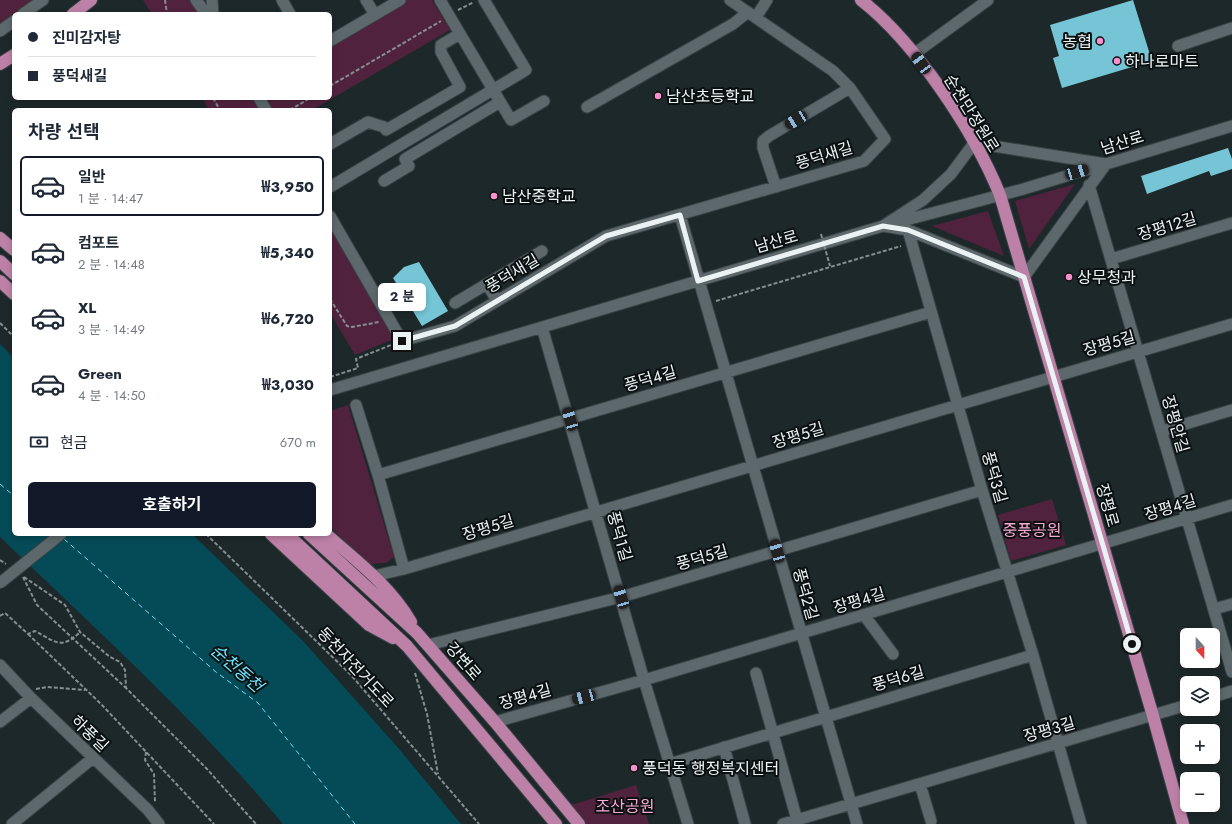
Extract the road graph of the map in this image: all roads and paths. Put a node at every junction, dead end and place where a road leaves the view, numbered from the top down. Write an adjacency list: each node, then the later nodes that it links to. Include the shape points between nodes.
1 (43, 0): 16 (street)
2 (91, 0): 17 (main road)
3 (165, 0): 18 (path)
4 (196, 0): 19 (street)
5 (212, 0): 20 (street)
6 (282, 0): 21 (street)
7 (366, 0): 23 (street)
8 (400, 0): 23 (street)
9 (440, 0): 24 (street)
10 (476, 0): 24 (path)
11 (484, 0): 36 (street, via 526,70)
12 (730, 0): 22 (street, 풍덕새길)
13 (767, 0): 22 (street)
14 (861, 0): 31 (main road, 순천만정원로)
15 (988, 0): 31 (street)
16 (26, 12)
17 (75, 12)
18 (166, 12)
19 (205, 12)
20 (213, 12)
21 (289, 12)
22 (752, 14): 35 (street, 풍덕새길, via 833,71); 40 (street)
23 (375, 15): 29 (street)
24 (449, 16): 28 (street); 34 (path)
25 (12, 22): 27 (street)
26 (1232, 28): 30 (street)
27 (0, 31)
28 (460, 34): 36 (street); 44 (street, via 441,45 441,52 460,87 386,130 368,122)
29 (332, 40)
30 (1178, 46)
31 (914, 54): 43 (main road, 순천만정원로)
32 (12, 56): 33 (main road)
33 (0, 64)
34 (332, 85)
35 (850, 88): 49 (street, via 763,141); 49 (street, 풍덕새길, via 884,139 864,161)
36 (493, 90): 39 (street); 48 (street)
37 (307, 100): 41 (path)
38 (544, 101): 39 (street, via 511,120)
39 (500, 102): 46 (street, via 405,159 409,166)
40 (587, 107)
41 (293, 108)
42 (1232, 126): 45 (street, 남산로)
43 (974, 142): 45 (street); 50 (main road, 순천만정원로); 54 (street, via 951,174 923,200)
44 (332, 143)
45 (1106, 164): 47 (street); 50 (street, 남산로)
46 (384, 181)
47 (1089, 185): 61 (street, 장평안길); 65 (street)
48 (332, 187)
49 (776, 187): 51 (street, 풍덕새길)
50 (1000, 195): 54 (street, 남산로); 65 (main road, 장평로)
51 (680, 215): 67 (street, 풍덕2길); 70 (street, 풍덕새길, via 606,236)
52 (332, 219): 75 (street)
53 (1232, 223): 61 (street, 장평12길)
54 (883, 226): 55 (street); 67 (street, 남산로)
55 (908, 230): 58 (street, 풍덕3길); 65 (street)
56 (821, 234): 63 (path, bridge)
57 (0, 238): 59 (main road)
58 (912, 243): 63 (path); 74 (street, 풍덕3길)
59 (12, 248)
60 (542, 251): 68 (street)
61 (1111, 259): 81 (street, 장평안길)
62 (0, 261): 64 (main road)
63 (830, 266): 73 (path)
64 (12, 272)
65 (1024, 277): 84 (main road, 장평로)
66 (0, 281): 69 (main road)
67 (698, 281): 73 (street, 풍덕2길); 78 (street, 남산로)
68 (486, 284): 70 (street); 72 (street)
69 (12, 292)
70 (497, 301): 80 (street, 풍덕새길, via 455,326)
71 (332, 302): 75 (path, via 347,326 361,326)
72 (455, 303)
73 (705, 305): 82 (street, 풍덕2길)
74 (931, 312): 82 (street, 풍덕4길); 86 (street, 풍덕3길)
75 (390, 319): 80 (street)
76 (0, 324): 79 (path)
77 (1232, 324): 81 (street, 장평5길)
78 (542, 327): 85 (street, 남산로); 89 (street, 풍덕1길)
79 (12, 334)
80 (402, 341): 83 (path, via 356,359 358,368)
81 (1138, 352): 84 (street, 장평5길); 90 (street, 장평안길)
82 (725, 373): 89 (street, 풍덕4길); 91 (street, 풍덕2길)
83 (332, 376)
84 (1054, 376): 86 (street, 장평5길); 103 (main road, 장평로)
85 (332, 389)
86 (958, 404): 91 (street, 장평5길); 93 (street, 풍덕3길)
87 (356, 405): 92 (street)
88 (1232, 410): 90 (street)
89 (570, 419): 92 (street, 풍덕4길); 95 (street, 풍덕1길)
90 (1162, 431): 96 (street, 장평안길)
91 (752, 466): 95 (street, 장평5길); 104 (street, 풍덕2길)
92 (378, 475): 107 (street)
93 (982, 490): 104 (street, 풍덕5길); 108 (street, 풍덕3길)
94 (1232, 505): 96 (street, 장평4길)
95 (596, 512): 107 (street, 장평5길); 111 (street, 풍덕1길)
96 (1187, 518): 103 (street, 장평4길); 113 (street, 장평안길)
97 (59, 536): 110 (street, bridge)
98 (208, 536): 146 (path, 동천자전거도로, via 332,655)
99 (273, 536): 122 (main road, via 369,625)
100 (289, 536): 122 (main road)
101 (311, 536): 117 (main road, 강변로)
102 (328, 536): 109 (main road)
103 (1103, 544): 108 (street, 장평4길); 137 (main road, 장평로)
104 (777, 551): 111 (street, 풍덕5길); 119 (street, 풍덕2길)
105 (0, 560): 106 (path)
106 (11, 568)
107 (404, 569): 109 (street, 장평5길)
108 (1008, 572): 114 (street, 장평4길); 124 (street, 풍덕3길)
109 (374, 576): 117 (main road, via 399,602)
110 (0, 583)
111 (621, 597): 121 (street, 풍덕5길); 129 (street, 풍덕1길)
112 (1232, 604): 113 (street)
113 (1214, 609): 127 (street, 장평안길)
114 (864, 615): 119 (street, 장평4길); 123 (street)
115 (0, 616): 118 (path, via 5,612)
116 (80, 632): 120 (path); 120 (path, via 65,605 22,576 36,605); 130 (path, via 120,662 125,670)
117 (417, 633): 121 (main road, 강변로)
118 (28, 634): 120 (path, via 35,631 64,644); 131 (path)
119 (801, 634): 129 (street, 장평4길); 136 (street, 풍덕2길)
120 (74, 639): 130 (path)
121 (428, 645): 139 (main road, 강변로)
122 (407, 646): 157 (main road)
123 (893, 654)
124 (1033, 655): 136 (street, 풍덕6길); 141 (street, 풍덕3길)
125 (0, 665): 133 (street, 하풍길)
126 (413, 668): 146 (path, via 427,714)
127 (1232, 672)
128 (756, 673): 140 (street)
129 (644, 680): 139 (street, 장평4길); 145 (street, 풍덕1길)
130 (126, 688): 155 (path, via 207,769)
131 (86, 690): 133 (path, via 47,687); 143 (path)
132 (1232, 691): 134 (street)
133 (28, 695): 138 (street); 144 (street, 하풍길)
134 (1220, 695)
135 (1180, 707): 137 (street, 장평3길)
136 (825, 716): 140 (street, 풍덕6길); 148 (street, 풍덕2길)
137 (1153, 716): 141 (street, 장평3길); 164 (main road, 장평로)
138 (0, 722)
139 (494, 722): 158 (main road, 강변로)
140 (773, 732): 142 (street, 풍덕6길); 150 (street)
141 (1058, 744): 147 (street, 장평3길); 163 (street, 풍덕3길)
142 (724, 747): 145 (street, 풍덕6길); 160 (street)
143 (146, 752): 149 (path, via 145,760 154,774 156,801); 154 (path)
144 (93, 758): 149 (street, 하풍길); 152 (street)
145 (669, 764): 159 (street, 풍덕1길)
146 (439, 775): 156 (path, 동천자전거도로)
147 (920, 784): 148 (street, 장평3길); 151 (street)
148 (851, 804): 150 (street, 장평3길); 162 (street, 풍덕2길)
149 (148, 810): 153 (street, 하풍길)
150 (797, 820): 161 (street, 장평3길)
151 (931, 821)
152 (12, 824)
153 (159, 824)
154 (214, 824)
155 (256, 824)
156 (479, 824)
157 (556, 824)
158 (579, 824)
159 (688, 824)
160 (745, 824)
161 (783, 824)
162 (857, 824)
163 (1081, 824)
164 (1183, 824)

